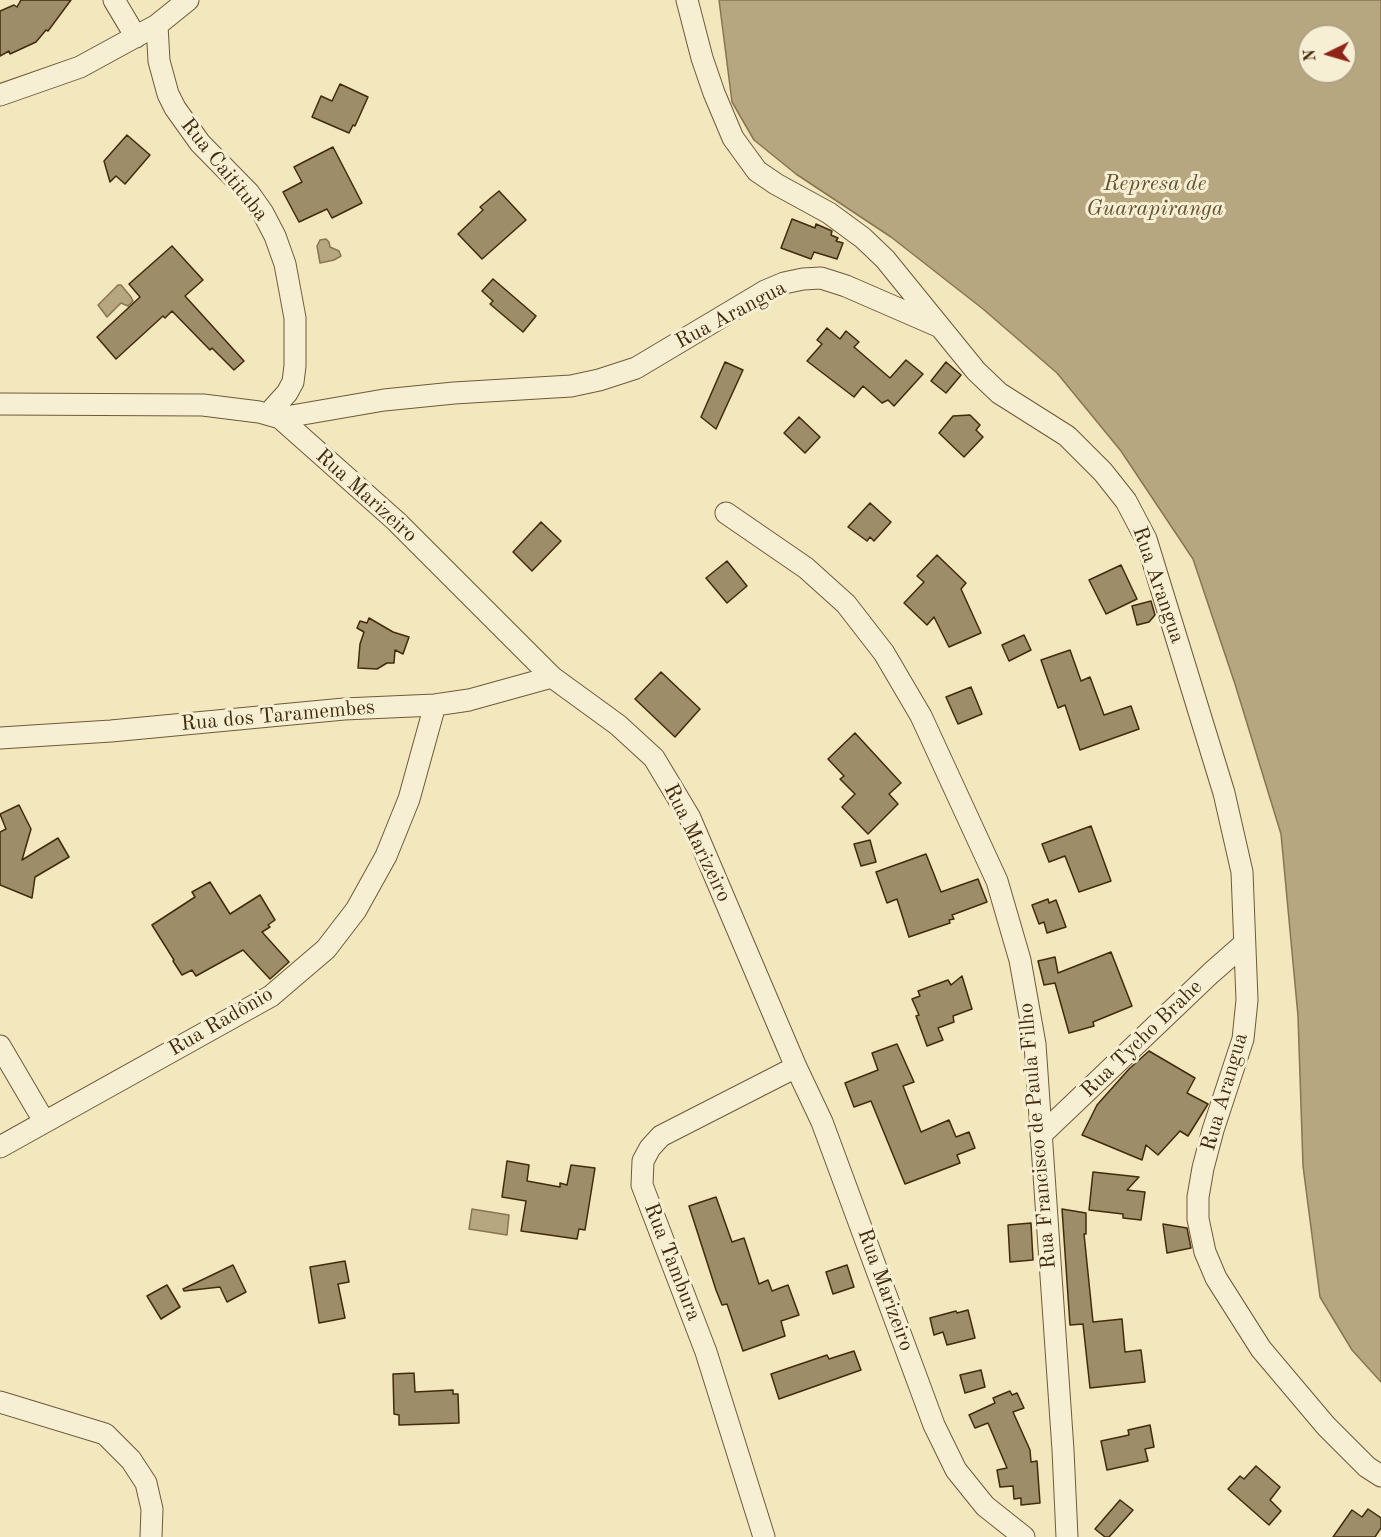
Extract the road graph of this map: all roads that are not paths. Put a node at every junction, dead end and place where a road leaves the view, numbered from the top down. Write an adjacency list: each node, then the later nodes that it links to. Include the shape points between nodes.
1 (114, 0): 5 (street)
2 (188, 0): 4 (street)
3 (687, 0): 7 (street, via 714,93 733,138 757,171 830,213 863,238)
4 (157, 25): 5 (street); 9 (street, Rua Caitituba, via 159,61 174,108 200,143 249,193 275,236 285,264 295,318 295,366 293,382)
5 (136, 37): 6 (street, via 80,68)
6 (0, 95)
7 (940, 326): 9 (street, Rua Arangua, via 846,286 821,278 803,279 765,291 636,368 599,380 571,386 384,400); 14 (street, Rua Arangua, via 999,393 1067,436 1103,472 1126,501 1146,538 1224,793 1242,872)
8 (0, 404): 9 (street, via 203,405)
9 (274, 416): 11 (street, Rua Marizeiro, via 396,521)
10 (726, 513): 18 (street, Rua Francisco de Paula Filho, via 806,568 846,604 884,653 921,716 997,880 1020,960 1035,1044)
11 (552, 677): 12 (street, Rua dos Taramembes); 16 (street, Rua Marizeiro, via 618,725 654,758 690,818)
12 (435, 705): 13 (street, Rua dos Taramembes); 17 (street, Rua Radônio, via 408,799 386,856 356,910 326,950 271,996)
13 (0, 738)
14 (1244, 944): 18 (street, Rua Tycho Brahe); 21 (street, Rua Arangua, via 1247,1000 1242,1039 1213,1130 1198,1197 1205,1252 1216,1278 1261,1349 1326,1426)
15 (0, 1046): 17 (street)
16 (796, 1066): 23 (street, Rua Tambura, via 661,1136 643,1161 642,1185 706,1352); 24 (street, Rua Marizeiro, via 822,1122 934,1425 956,1470 986,1506)
17 (44, 1121): 19 (street, Rua Radônio)
18 (1041, 1135): 25 (street, Rua Francisco de Paula Filho)
19 (0, 1147)
20 (0, 1402): 22 (street, via 105,1434 131,1460 146,1483 152,1509)
21 (1381, 1476)
22 (150, 1537)
23 (764, 1537)
24 (1024, 1537)
25 (1067, 1537)

